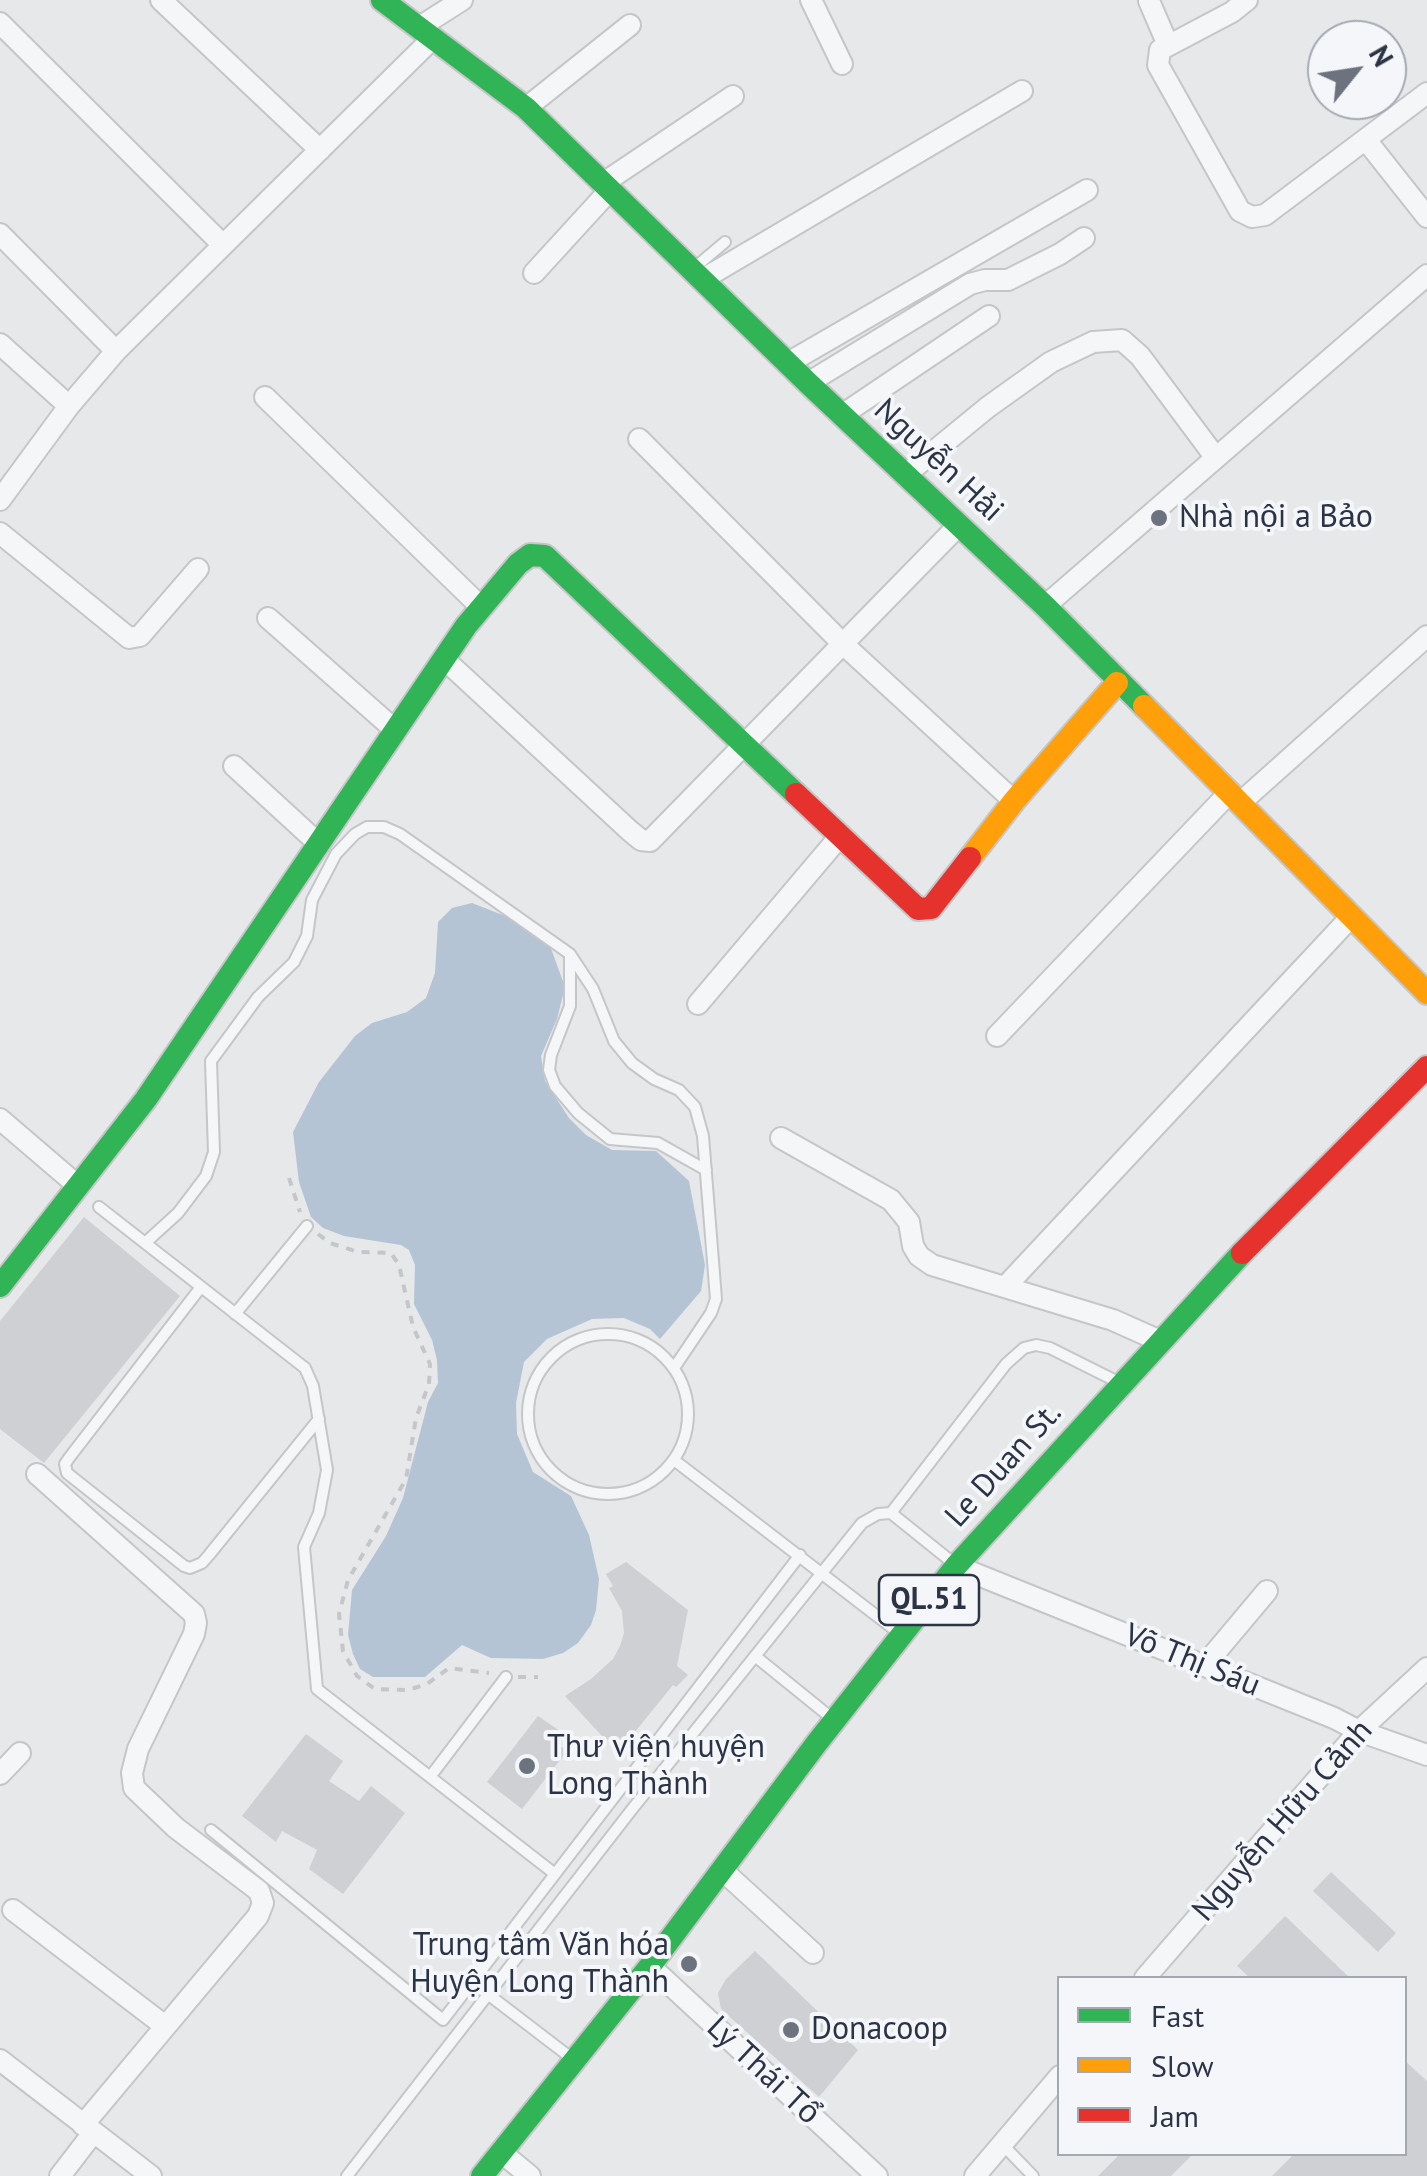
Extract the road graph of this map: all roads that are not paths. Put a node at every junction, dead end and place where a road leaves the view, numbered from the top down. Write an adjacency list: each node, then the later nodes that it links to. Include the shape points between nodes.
1 (161, 0): 17 (street)
2 (382, 0): 9 (street, Nguyễn Hải)
3 (462, 0): 9 (street)
4 (811, 0): 11 (street)
5 (1247, 0): 10 (street)
6 (1149, 1): 10 (street)
7 (0, 23): 24 (street)
8 (630, 25): 15 (street)
9 (425, 34): 15 (street, Nguyễn Hải); 17 (street)
10 (1168, 45): 16 (street, via 1158,65 1240,211 1252,217 1264,215)
11 (842, 64)
12 (1022, 91): 26 (street)
13 (1427, 93): 16 (street)
14 (733, 96): 18 (street)
15 (526, 108): 18 (street, Nguyễn Hải)
16 (1366, 140): 20 (street)
17 (320, 150): 24 (street)
18 (605, 188): 25 (street); 26 (street, Nguyễn Hải)
19 (1087, 190): 31 (street)
20 (1427, 217)
21 (0, 234): 30 (street)
22 (1084, 238): 32 (street, via 1008,280 970,284)
23 (725, 242): 26 (lane)
24 (223, 245): 30 (street)
25 (534, 274)
26 (697, 274): 31 (street, Nguyễn Hải)
27 (1427, 274): 37 (street)
28 (989, 316): 35 (street)
29 (0, 344): 34 (street)
30 (116, 350): 34 (street)
31 (788, 363): 32 (street, Nguyễn Hải)
32 (808, 383): 35 (street, Nguyễn Hải)
33 (265, 398): 44 (street)
34 (69, 406): 39 (street)
35 (842, 415): 38 (street, Nguyễn Hải)
36 (639, 439): 47 (street)
37 (1216, 458): 38 (street, via 1122,340 1094,342 1051,362); 43 (street)
38 (906, 476): 40 (street, Nguyễn Hải)
39 (0, 500)
40 (958, 526): 43 (street, Nguyễn Hải); 47 (street)
41 (0, 533): 42 (street, via 129,638 140,636)
42 (198, 569)
43 (1046, 606): 49 (street, Nguyễn Hải)
44 (481, 608): 48 (street); 51 (street, via 518,564 530,555 545,556)
45 (268, 618): 50 (street)
46 (1427, 636): 53 (street)
47 (844, 644): 51 (street); 54 (street)
48 (444, 659): 50 (street); 51 (street, via 645,841)
49 (1118, 682): 53 (street, Nguyễn Hải); 54 (street)
50 (395, 730): 56 (street)
51 (745, 744): 55 (street)
52 (234, 766): 56 (street)
53 (1235, 797): 57 (street, Nguyễn Hải); 61 (street)
54 (1014, 801): 55 (street, via 926,910)
55 (841, 835): 60 (street)
56 (320, 844): 66 (street, via 146,1100)
57 (1350, 918): 59 (street, Nguyễn Hải); 71 (street)
58 (570, 954): 65 (lane, via 632,1063 696,1107); 65 (lane, via 570,1006 549,1070 555,1086 610,1139 658,1142); 69 (lane, via 400,834 367,827 355,834 323,876 294,962 258,997 211,1061 214,1152 206,1176)
59 (1427, 993)
60 (698, 1004)
61 (997, 1036)
62 (1427, 1067): 74 (street, Le Duan St. / QL.51)
63 (0, 1119): 66 (street)
64 (781, 1138): 71 (street, via 891,1200 909,1222 919,1256 932,1265)
65 (706, 1170): 75 (lane, via 716,1299)
66 (76, 1185): 70 (street)
67 (99, 1207): 69 (lane)
68 (307, 1226): 73 (lane)
69 (145, 1243): 72 (lane)
70 (0, 1286)
71 (1004, 1286): 74 (street)
72 (201, 1287): 73 (lane); 77 (lane, via 69,1458 67,1473 190,1568 209,1555)
73 (235, 1314): 77 (lane, via 305,1368)
74 (1160, 1340): 76 (street, Le Duan St. / QL.51)
75 (674, 1368): 78 (lane, via 688,1414); 78 (lane, via 630,1336 577,1339 538,1374 528,1400 528,1427 555,1474 591,1492 631,1491)
76 (1121, 1384): 80 (lane, via 1050,1348 1024,1348); 82 (street, Le Duan St. / QL.51)
77 (318, 1419): 95 (lane, via 328,1470 304,1547 317,1689)
78 (674, 1460): 81 (lane)
79 (37, 1474): 107 (street, via 194,1614 194,1634 138,1749 134,1788 258,1892 262,1903)
80 (891, 1512): 82 (lane); 83 (lane, via 862,1523)
81 (800, 1555): 83 (lane); 96 (lane)
82 (956, 1566): 85 (street, Le Duan St. / QL.51); 87 (street, Võ Thị Sáu)
83 (822, 1571): 85 (lane); 86 (lane)
84 (1267, 1591): 87 (street)
85 (902, 1635): 90 (street, Le Duan St. / QL.51)
86 (755, 1656): 90 (lane); 97 (lane)
87 (1204, 1666): 91 (street, Võ Thị Sáu)
88 (1427, 1668): 91 (street, Nguyễn Hữu Cảnh)
89 (506, 1677): 95 (lane)
90 (834, 1720): 99 (street, Le Duan St. / QL.51)
91 (1359, 1732): 93 (street, Võ Thị Sáu); 104 (street, Nguyễn Hữu Cảnh)
92 (20, 1753): 94 (street)
93 (1427, 1756)
94 (0, 1774)
95 (430, 1776): 100 (lane)
96 (615, 1794): 97 (lane); 100 (lane)
97 (633, 1808): 106 (lane)
98 (211, 1830): 105 (lane, via 443,2020)
99 (722, 1870): 102 (street); 103 (street, Le Duan St. / QL.51)
100 (554, 1874): 105 (lane)
101 (14, 1910): 107 (street)
102 (813, 1953)
103 (650, 1966): 109 (street, Le Duan St. / QL.51); 119 (street, Lý Thái Tổ)
104 (1146, 1976)
105 (472, 1982): 106 (lane)
106 (490, 1995): 109 (lane); 116 (lane)
107 (164, 2026): 111 (street)
108 (0, 2060): 111 (street)
109 (575, 2061): 113 (street, Le Duan St. / QL.51)
110 (1057, 2079): 112 (street)
111 (88, 2129): 114 (street); 115 (street)
112 (1001, 2144): 120 (street); 121 (lane)
113 (502, 2153): 117 (street, Le Duan St. / QL.51); 118 (street)
114 (60, 2176)
115 (150, 2176)
116 (347, 2176)
117 (482, 2176)
118 (530, 2176)
119 (876, 2176)
120 (975, 2176)
121 (1032, 2176)

